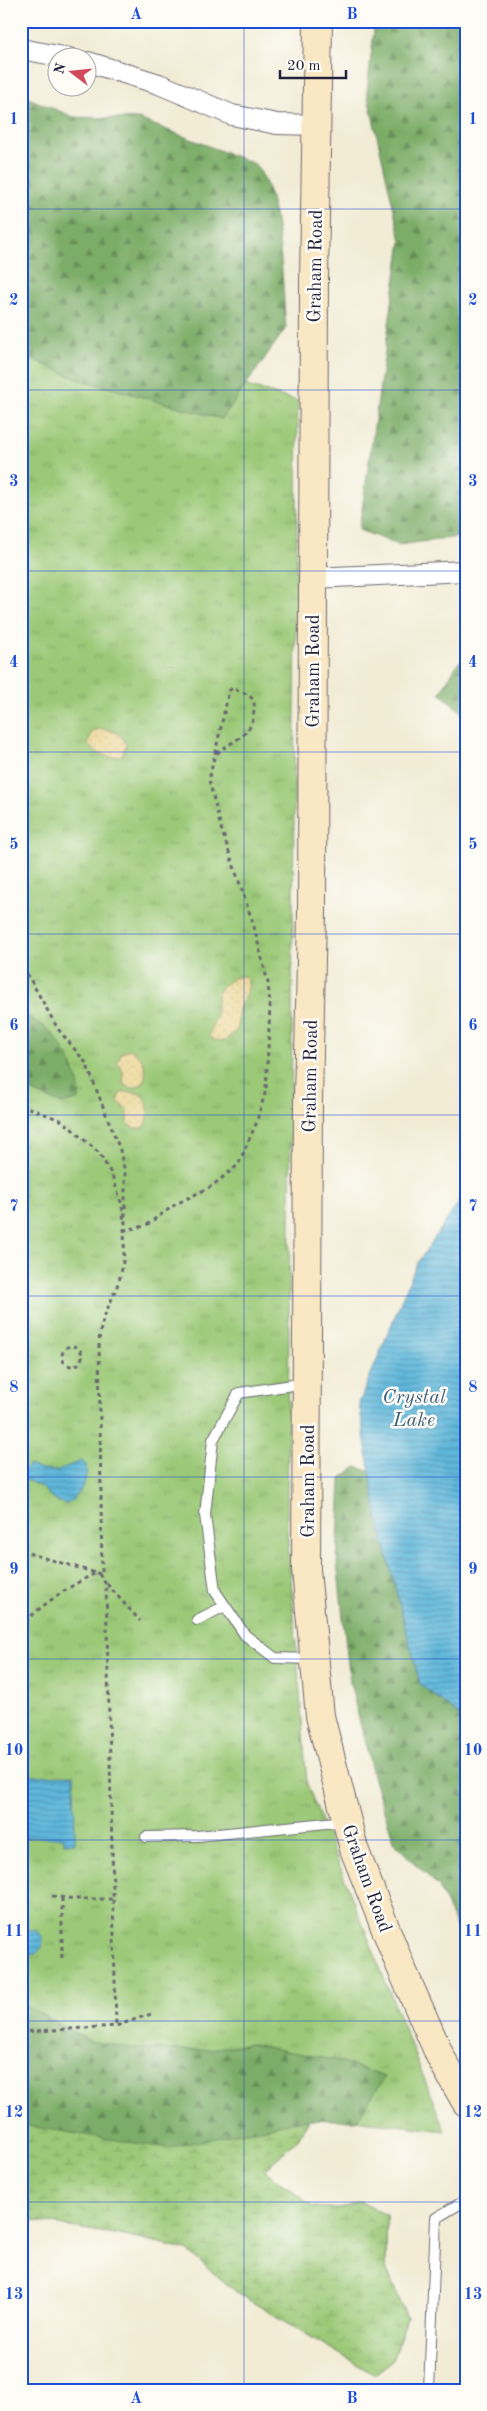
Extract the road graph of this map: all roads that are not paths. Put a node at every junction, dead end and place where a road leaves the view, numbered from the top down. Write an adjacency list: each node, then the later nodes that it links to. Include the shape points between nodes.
1 (318, 21): 5 (main road, Graham Road)
2 (21, 50): 3 (street)
3 (48, 54)
4 (98, 65): 5 (street, via 158,84 232,115 277,124)
5 (317, 125): 7 (main road, Graham Road)
6 (466, 571): 7 (street)
7 (313, 578): 8 (main road, Graham Road)
8 (307, 1383): 9 (lane, via 239,1393 213,1440 205,1515 215,1591); 11 (main road, Graham Road, via 306,1570)
9 (226, 1606): 10 (lane); 11 (lane, via 245,1635 275,1658)
10 (197, 1620)
11 (314, 1659): 12 (main road, Graham Road, via 320,1716)
12 (347, 1821): 13 (lane, via 197,1836); 14 (main road, Graham Road, via 354,1848 400,1965 441,2058)
13 (146, 1837)
14 (466, 2102)
15 (466, 2200): 16 (lane, via 436,2218)
16 (429, 2390)

